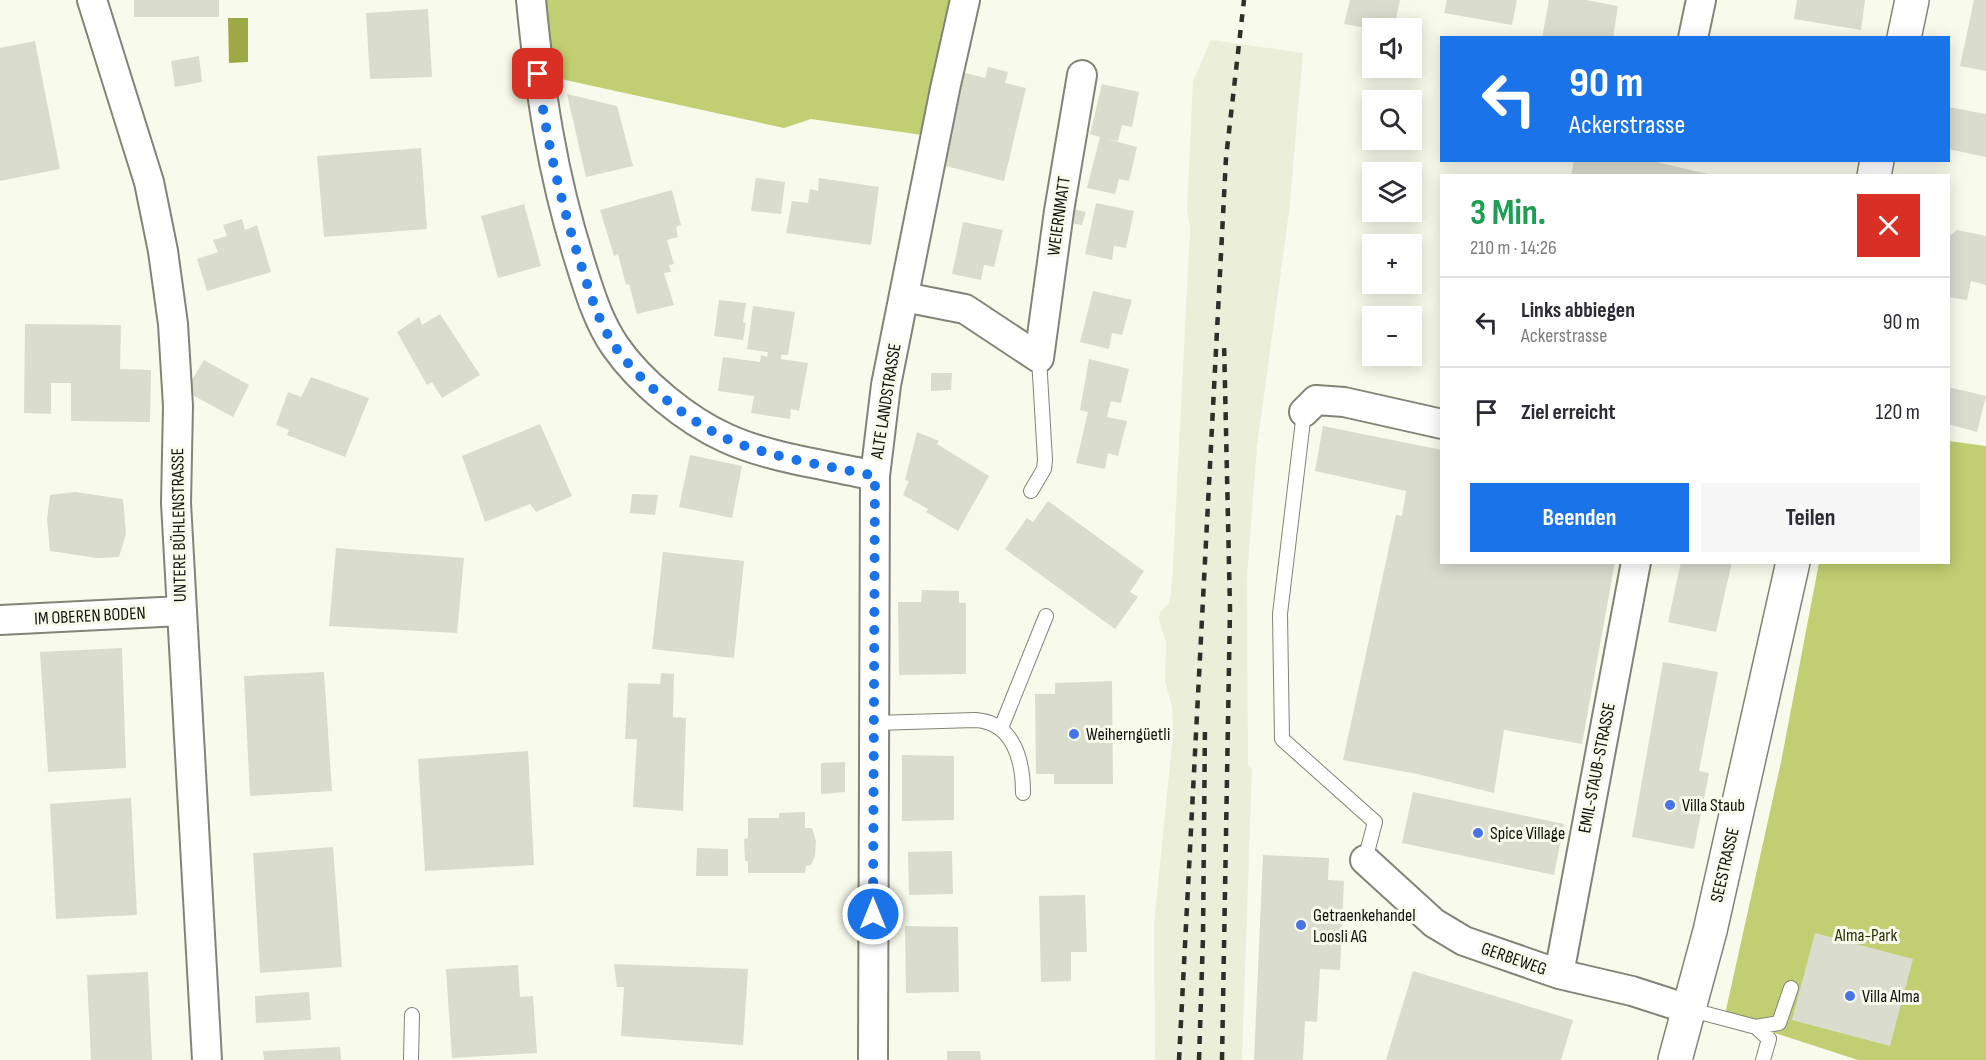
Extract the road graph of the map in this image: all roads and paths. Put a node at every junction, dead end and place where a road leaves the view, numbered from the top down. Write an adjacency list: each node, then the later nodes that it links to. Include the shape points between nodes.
1 (92, 0): 17 (street, UNTERE BÜHLENSTRASSE, via 149,182 169,288 177,367 176,503)
2 (531, 0): 13 (street, via 541,98 563,204 592,300 614,345 666,399 725,438 765,452)
3 (965, 0): 9 (street, ALTE LANDSTRASSE)
4 (1701, 0): 6 (street)
5 (1912, 0): 7 (main road)
6 (1693, 36)
7 (1904, 36)
8 (1082, 75): 10 (street, WEIERNMATT)
9 (904, 297): 10 (street, via 965,309); 13 (street, ALTE LANDSTRASSE, via 884,395)
10 (1040, 357): 14 (lane, WEIERNMATT, via 1045,460 1044,470)
11 (1304, 412): 12 (street, via 1316,400 1344,402); 23 (lane, via 1280,614 1282,739 1375,822)
12 (1440, 424)
13 (875, 476): 20 (street, ALTE LANDSTRASSE)
14 (1031, 491)
15 (1636, 564): 24 (street, EMIL-STAUB-STRASSE)
16 (1793, 564): 26 (main road, SEESTRASSE, via 1710,931)
17 (181, 611): 19 (street, IM OBEREN BODEN); 29 (street, UNTERE BÜHLENSTRASSE)
18 (1046, 616): 21 (lane)
19 (0, 620)
20 (873, 723): 21 (lane, via 975,720); 31 (street, ALTE LANDSTRASSE)
21 (1001, 728): 22 (lane, via 1020,758)
22 (1023, 793)
23 (1365, 860): 24 (street, GERBEWEG, via 1434,923 1464,942)
24 (1559, 974): 26 (street, GERBEWEG)
25 (1791, 988): 28 (lane, via 1779,1023)
26 (1688, 1009): 28 (lane); 32 (main road, SEESTRASSE)
27 (412, 1015): 30 (lane)
28 (1756, 1027): 33 (lane, via 1769,1039)
29 (207, 1060)
30 (411, 1060)
31 (873, 1060)
32 (1675, 1060)
33 (1763, 1060)

